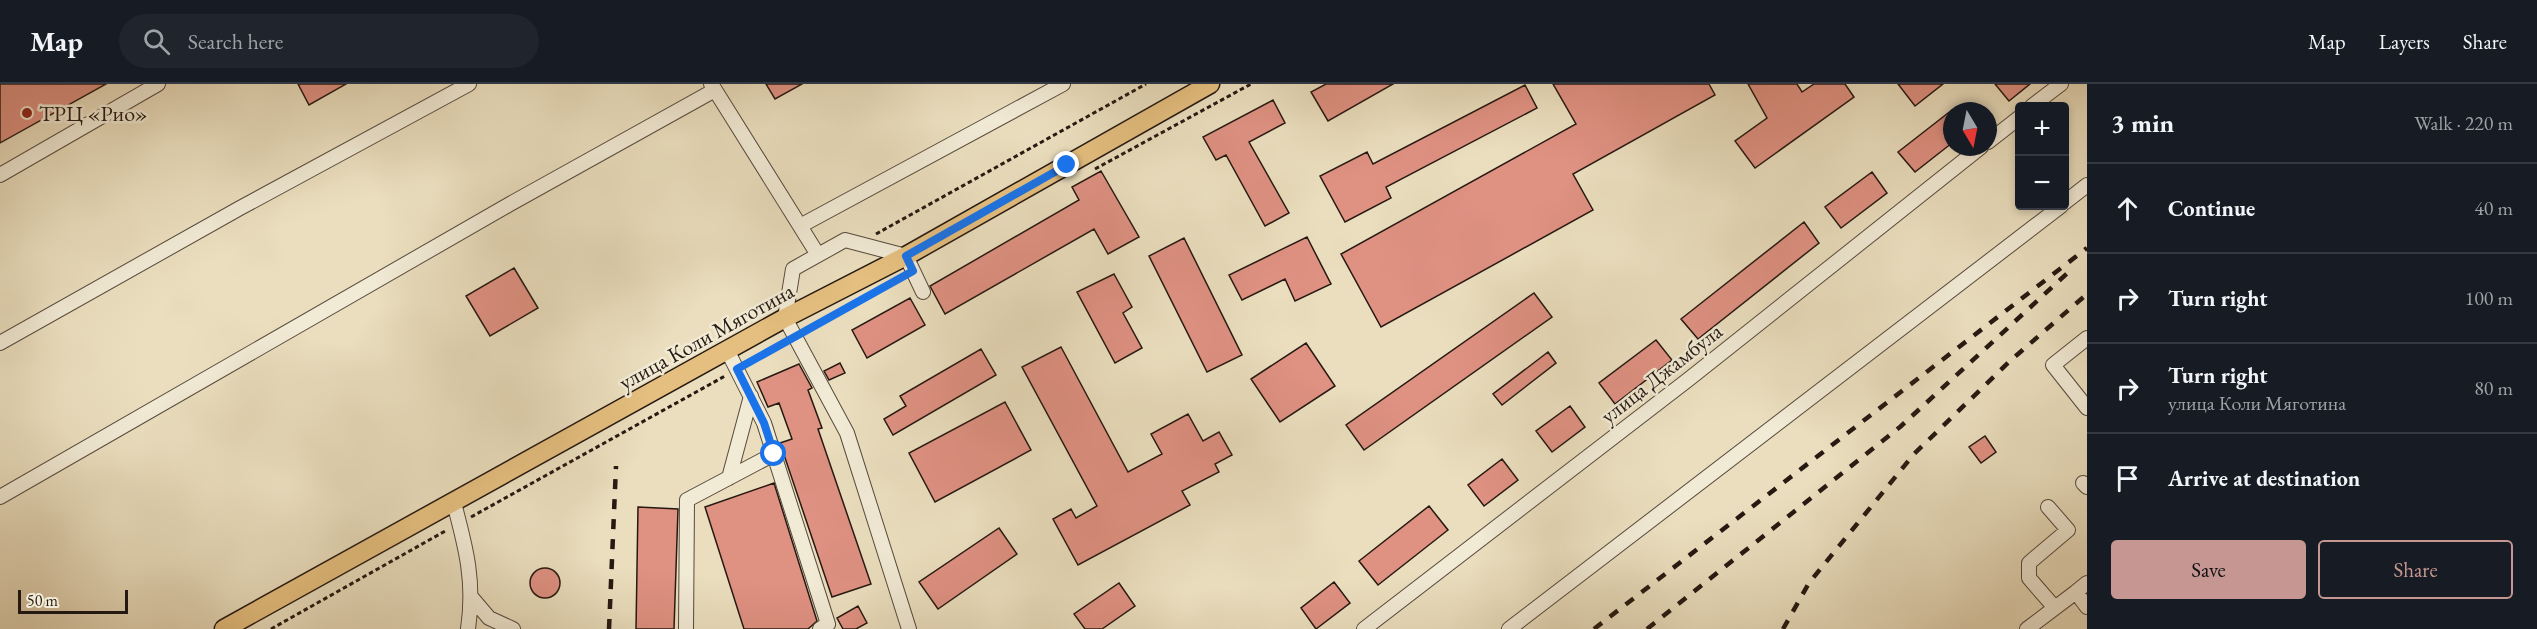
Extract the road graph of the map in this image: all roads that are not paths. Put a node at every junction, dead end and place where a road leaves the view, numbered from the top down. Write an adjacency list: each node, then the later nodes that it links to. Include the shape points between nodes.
1 (158, 84): 11 (street)
2 (469, 84): 21 (street)
3 (1210, 84): 17 (main road, улица Коли Мяготина)
4 (2061, 84): 7 (street)
5 (1054, 86): 15 (street)
6 (713, 87): 15 (street); 27 (street)
7 (2037, 102)
8 (2015, 120): 9 (street)
9 (1997, 135)
10 (1970, 156): 41 (street, улица Джамбула, via 1689,379)
11 (0, 175)
12 (2087, 185): 13 (street)
13 (2069, 198)
14 (2056, 210): 42 (street)
15 (800, 226): 16 (street)
16 (818, 255): 17 (street, via 845,240); 19 (street, via 793,269)
17 (906, 256): 18 (street); 19 (main road, улица Коли Мяготина)
18 (923, 292)
19 (785, 318): 22 (main road, улица Коли Мяготина); 40 (street, via 847,434)
20 (2087, 338): 24 (street, via 2053,365)
21 (0, 343)
22 (727, 350): 23 (street); 28 (main road, улица Коли Мяготина)
23 (751, 396): 25 (street); 26 (street)
24 (2087, 408)
25 (774, 454): 26 (street); 39 (street, via 828,624)
26 (729, 478): 38 (street, via 687,500)
27 (0, 497)
28 (454, 502): 32 (street, via 466,549); 35 (main road, улица Коли Мяготина)
29 (2048, 507): 34 (street, via 2068,530 2029,563 2029,578)
30 (2087, 583): 31 (street)
31 (2076, 592): 33 (street); 34 (street)
32 (472, 598): 36 (street); 37 (street, via 489,618)
33 (2087, 607)
34 (2055, 608): 43 (street)
35 (224, 629)
36 (468, 629)
37 (513, 629)
38 (686, 629)
39 (820, 629)
40 (909, 629)
41 (1364, 629)
42 (1509, 629)
43 (2027, 629)

